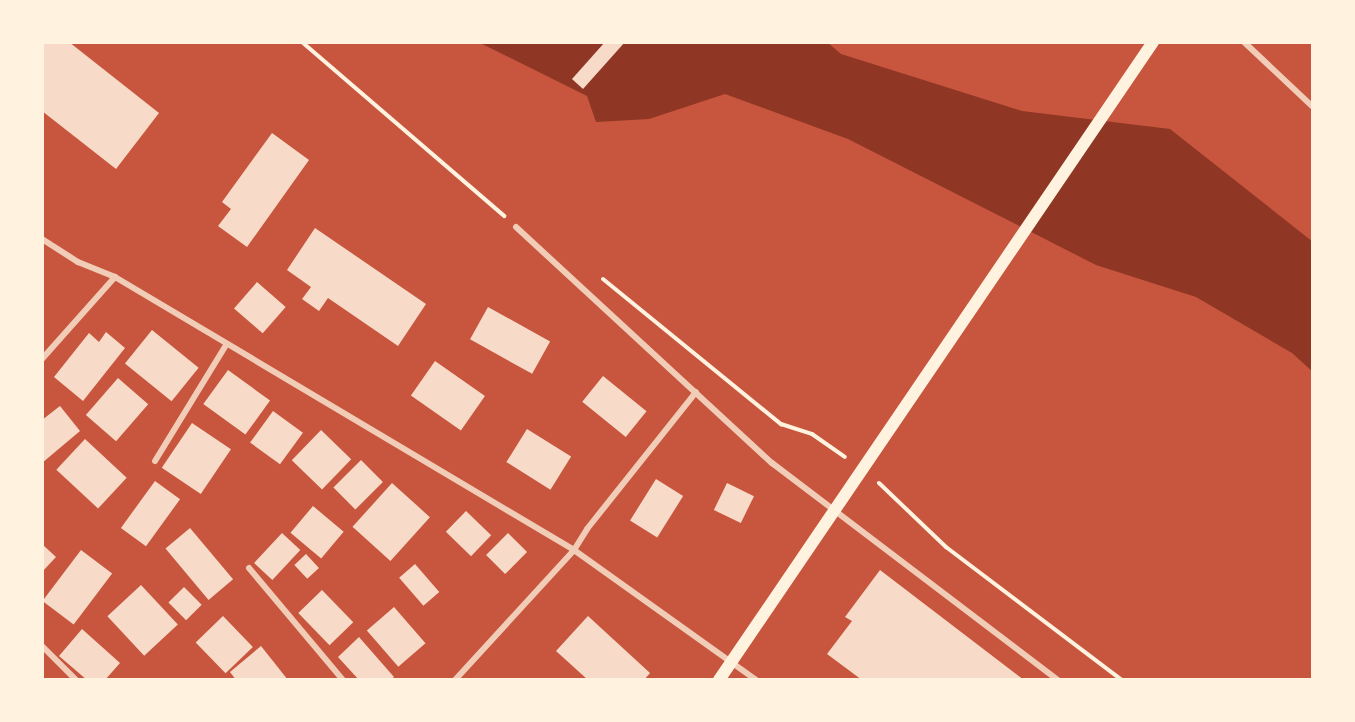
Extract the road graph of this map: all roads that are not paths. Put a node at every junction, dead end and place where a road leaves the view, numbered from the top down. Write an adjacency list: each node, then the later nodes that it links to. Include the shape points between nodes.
1 (1153, 42): 11 (main road)
2 (1244, 42): 3 (street)
3 (1313, 107)
4 (516, 227): 9 (street)
5 (42, 239): 6 (street, via 78,262)
6 (115, 277): 7 (street); 8 (street)
7 (226, 345): 10 (street); 12 (street)
8 (42, 359)
9 (696, 392): 11 (street, via 772,463); 12 (street, via 586,529)
10 (155, 461)
11 (834, 509): 15 (main road); 21 (street)
12 (574, 550): 15 (street); 18 (street)
13 (249, 568): 17 (street)
14 (42, 646): 16 (street)
15 (731, 662): 19 (main road); 20 (street)
16 (76, 680)
17 (343, 680)
18 (455, 680)
19 (719, 680)
20 (756, 680)
21 (1058, 680)

